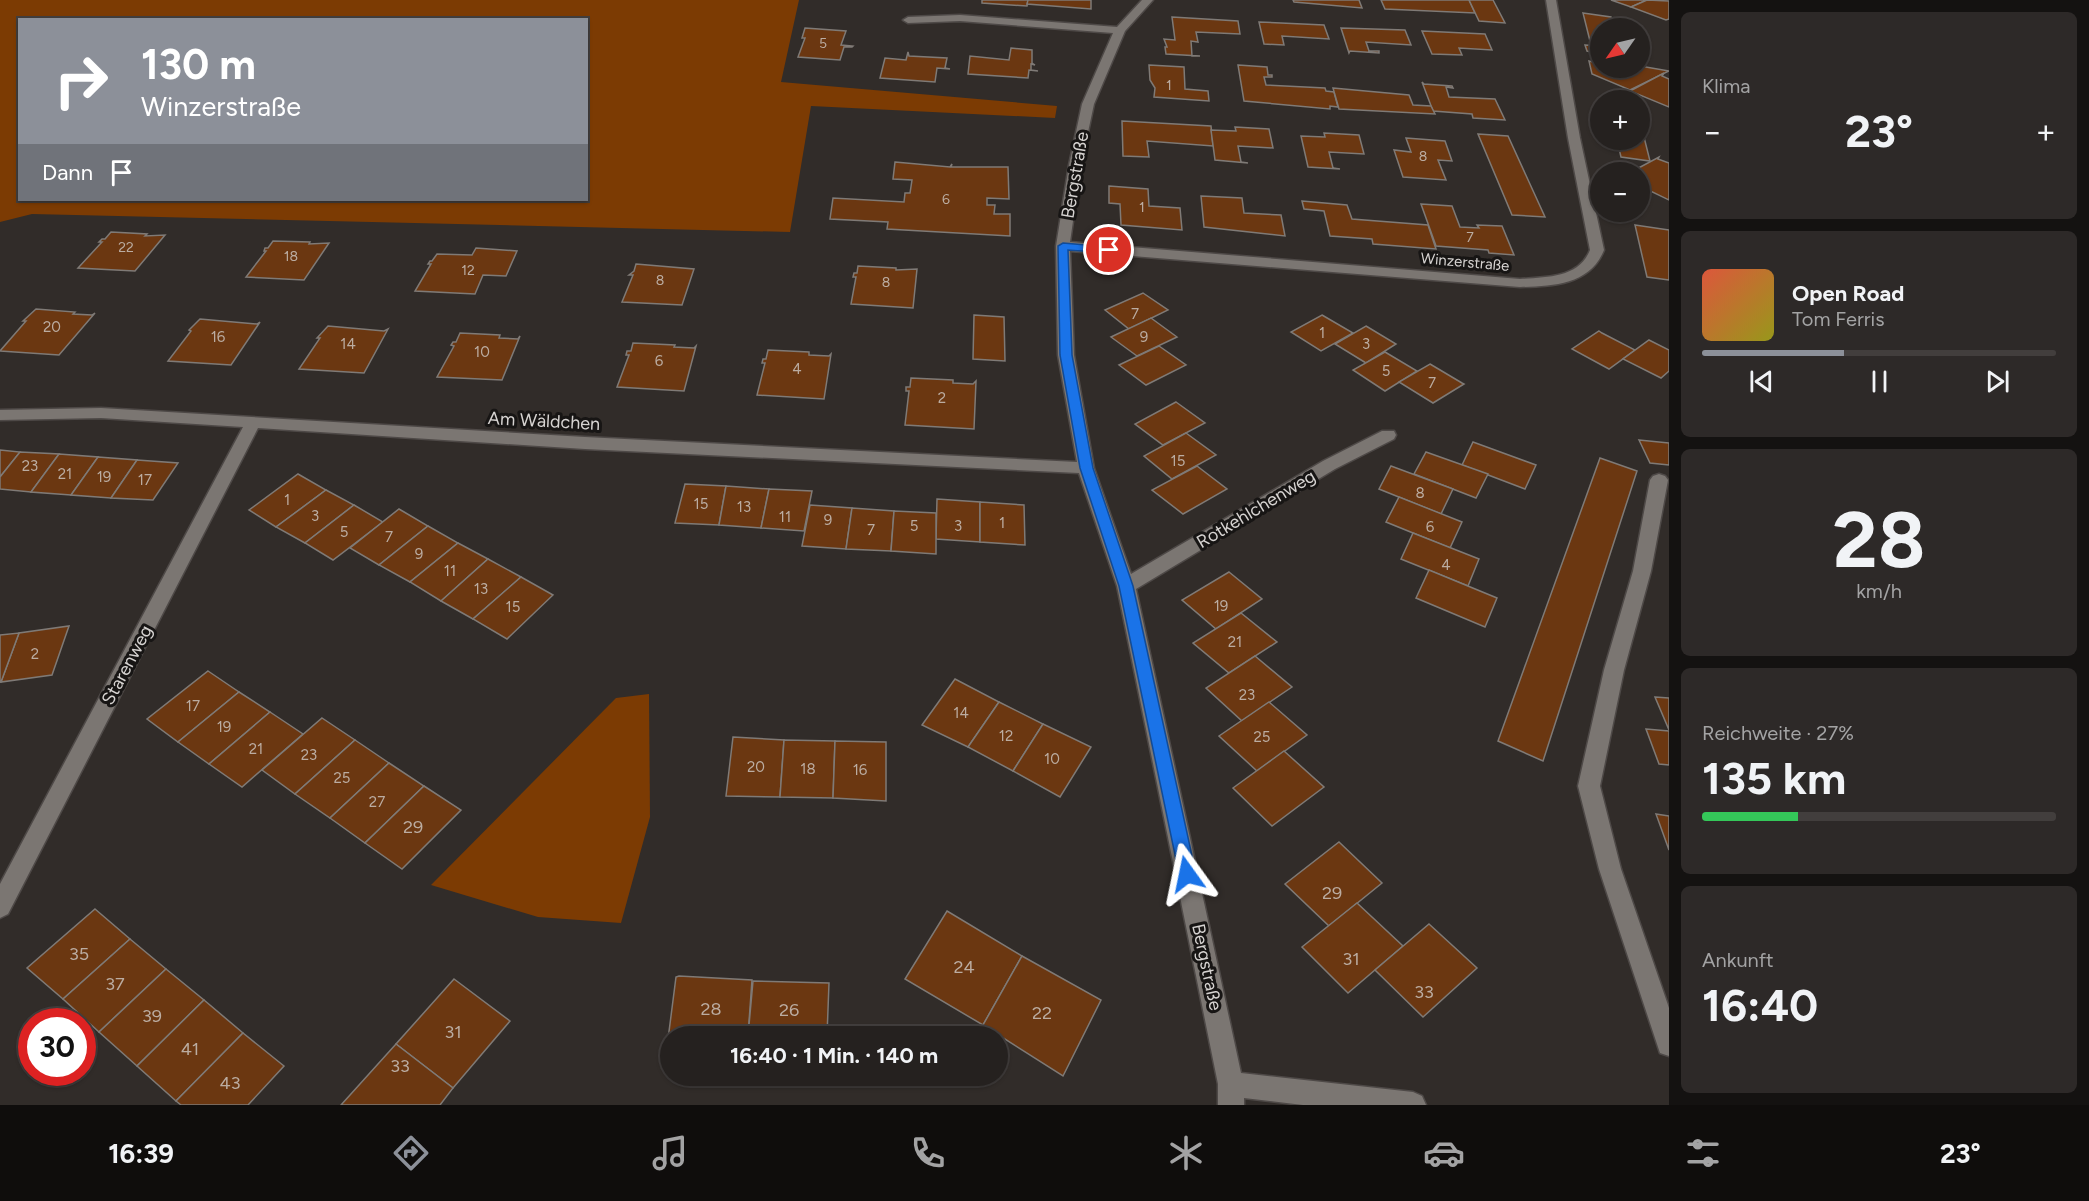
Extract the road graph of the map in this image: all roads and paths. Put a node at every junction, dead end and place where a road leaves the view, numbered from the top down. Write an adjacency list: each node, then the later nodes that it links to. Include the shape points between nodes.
1 (1148, 0): 4 (street, Bergstraße)
2 (1551, 0): 5 (street, Winzerstraße, via 1597,250 1591,264 1570,277 1520,283)
3 (908, 20): 4 (street, via 960,18)
4 (1120, 30): 5 (street, Bergstraße, via 1088,104)
5 (1063, 246): 9 (street, Bergstraße, via 1066,355)
6 (0, 415): 7 (street, Am Wäldchen, via 101,413)
7 (253, 423): 9 (street, Am Wäldchen); 12 (street, Starenweg)
8 (1388, 435): 11 (street, Rotkehlchenweg, via 1329,465)
9 (1086, 468): 11 (street, Bergstraße)
10 (1659, 480): 13 (street, via 1642,571 1614,670 1589,786 1610,869)
11 (1126, 586): 14 (street, Bergstraße)
12 (0, 908)
13 (1669, 1044)
14 (1231, 1094): 15 (street)
15 (1413, 1105)

